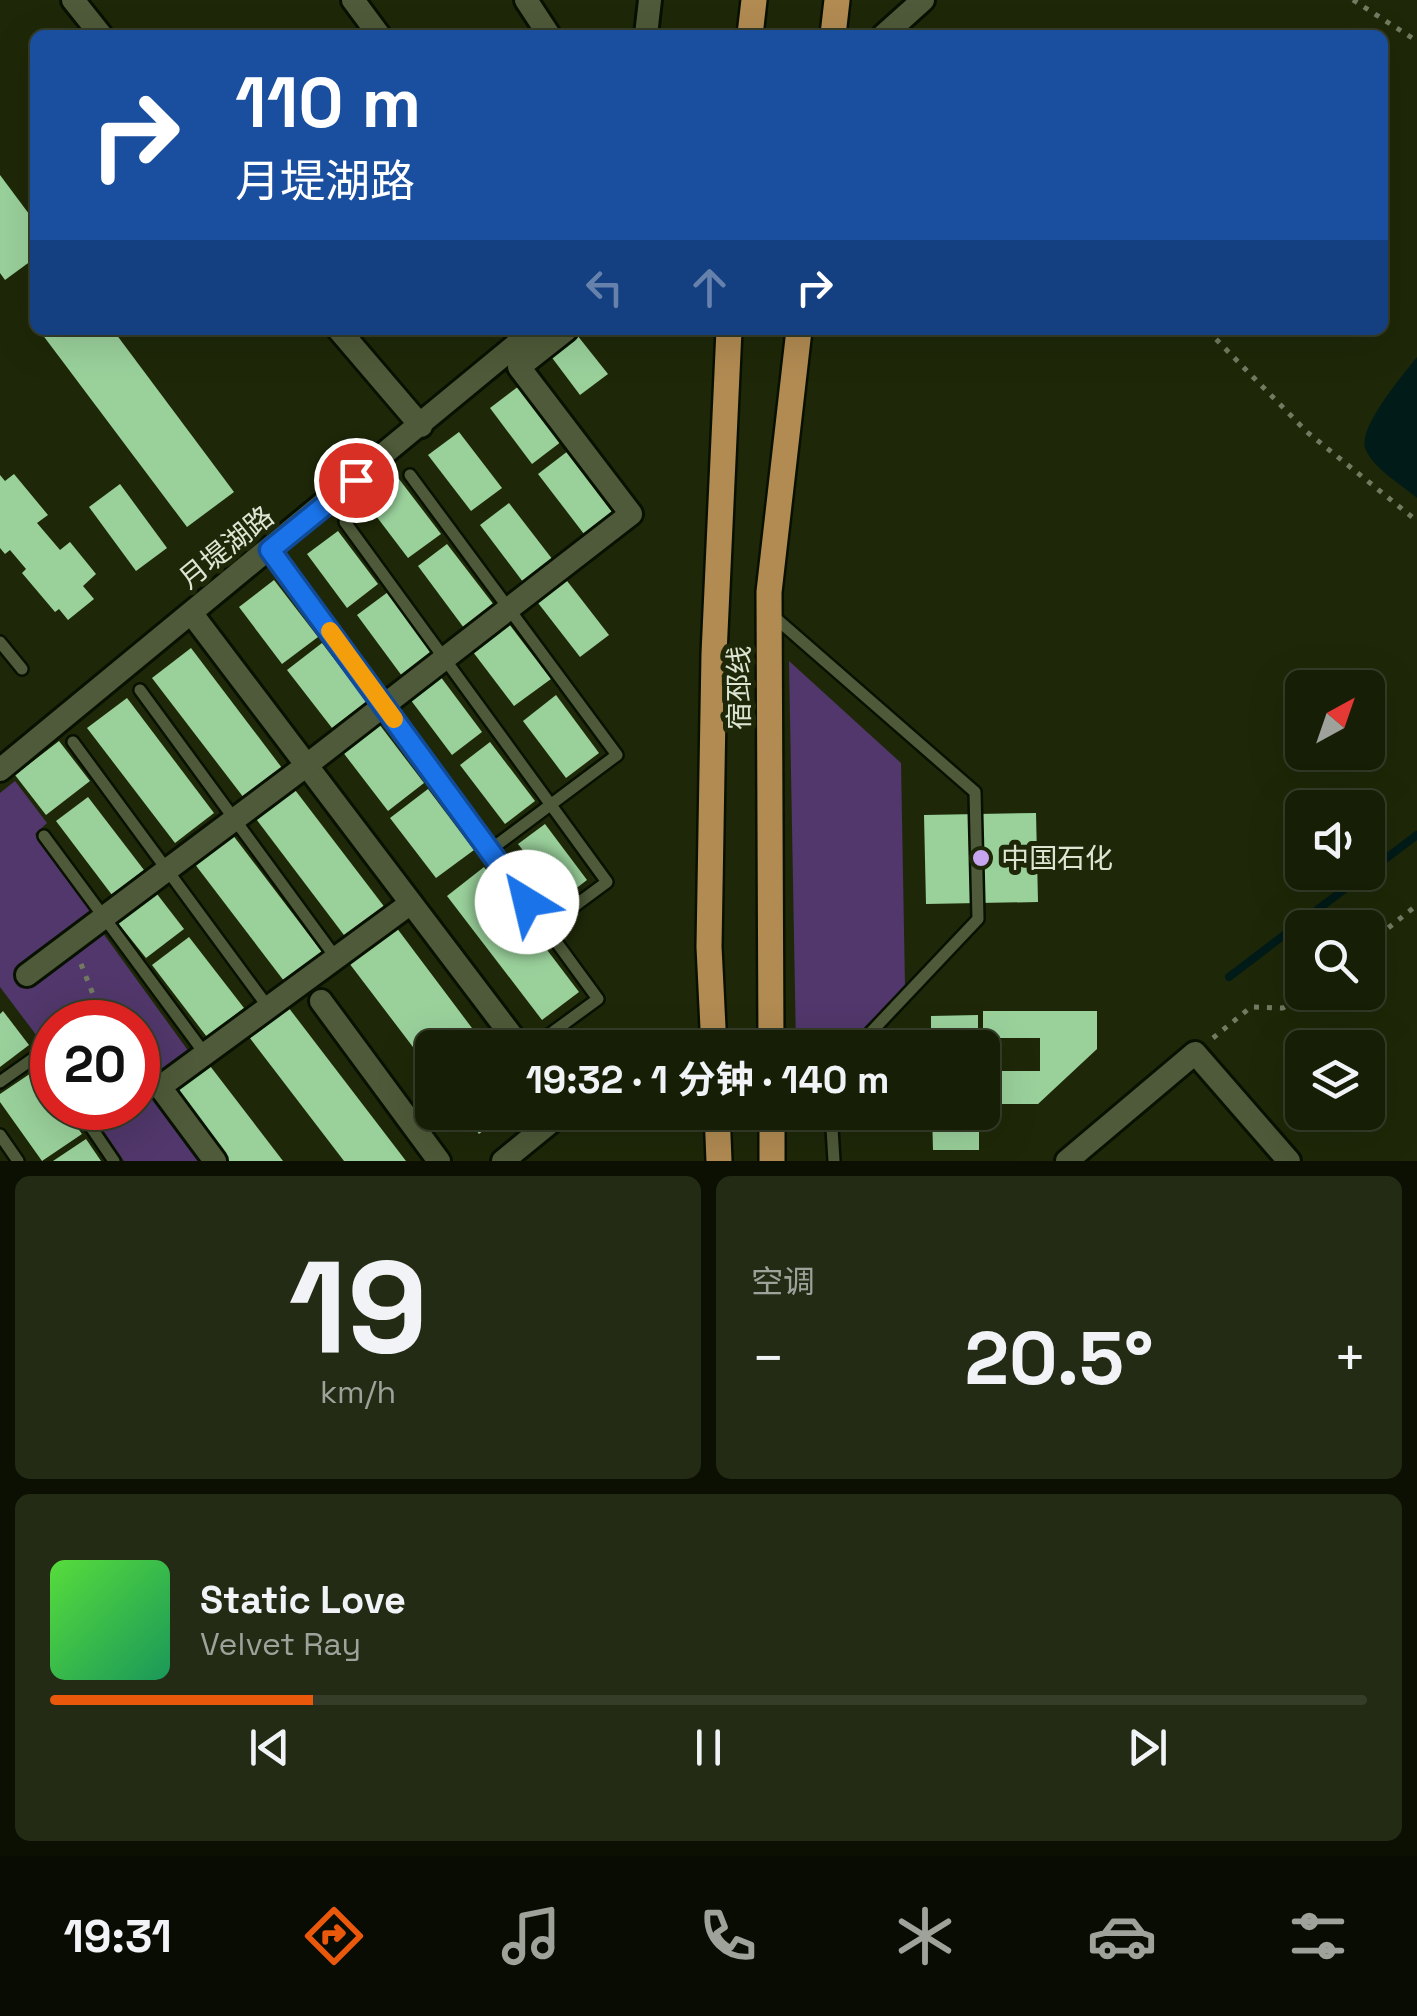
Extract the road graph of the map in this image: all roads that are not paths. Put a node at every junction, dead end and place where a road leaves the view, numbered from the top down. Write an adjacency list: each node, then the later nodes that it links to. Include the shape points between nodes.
1 (72, 0): 8 (street)
2 (353, 0): 9 (street)
3 (526, 0): 10 (street)
4 (650, 0): 11 (street)
5 (754, 0): 12 (main road)
6 (838, 0): 13 (main road)
7 (923, 0): 14 (street)
8 (97, 30)
9 (374, 30)
10 (546, 30)
11 (647, 30)
12 (751, 30)
13 (834, 30)
14 (890, 30)
15 (343, 335): 20 (street)
16 (528, 335): 20 (street, 月堤湖路)
17 (560, 335): 24 (street, via 519,367 631,514)
18 (729, 335): 49 (main road, 宿邳线, via 714,654)
19 (798, 335): 25 (main road, 宿邳线)
20 (421, 426): 23 (street, 月堤湖路)
21 (410, 475): 24 (lane)
22 (345, 522): 28 (lane)
23 (270, 550): 26 (street, 月堤湖路); 31 (lane)
24 (509, 609): 28 (street); 35 (lane, via 617,755)
25 (769, 612): 50 (main road, 宿邳线); 51 (lane, via 975,792 978,919)
26 (192, 614): 33 (street); 34 (street, 月堤湖路)
27 (0, 642): 29 (lane)
28 (444, 658): 31 (street); 35 (lane)
29 (22, 668)
30 (140, 690): 36 (lane)
31 (384, 705): 33 (street); 38 (lane)
32 (73, 742): 39 (lane)
33 (307, 765): 36 (street); 40 (street)
34 (0, 770)
35 (551, 804): 38 (lane); 42 (lane, via 607,882)
36 (235, 820): 39 (street); 43 (lane)
37 (44, 836): 41 (lane)
38 (490, 850): 42 (lane)
39 (168, 870): 41 (street); 46 (lane)
40 (411, 902): 43 (street); 47 (street)
41 (104, 918): 44 (street); 52 (lane)
42 (546, 928): 48 (lane, via 598,999)
43 (336, 958): 46 (street)
44 (27, 976)
45 (321, 1001): 63 (street)
46 (268, 1007): 52 (street)
47 (507, 1030)
48 (555, 1030)
49 (713, 1030)
50 (771, 1030)
51 (873, 1030)
52 (205, 1054): 62 (street, via 160,1087)
53 (30, 1061): 54 (lane)
54 (0, 1082)
55 (93, 1130): 61 (lane)
56 (541, 1130): 64 (street)
57 (718, 1130): 65 (main road)
58 (833, 1130): 66 (lane)
59 (0, 1135): 60 (lane)
60 (18, 1161)
61 (114, 1161)
62 (214, 1161)
63 (439, 1161)
64 (503, 1161)
65 (719, 1161)
66 (834, 1161)
67 (1067, 1161): 68 (street, via 1195,1053)
68 (1289, 1161)

